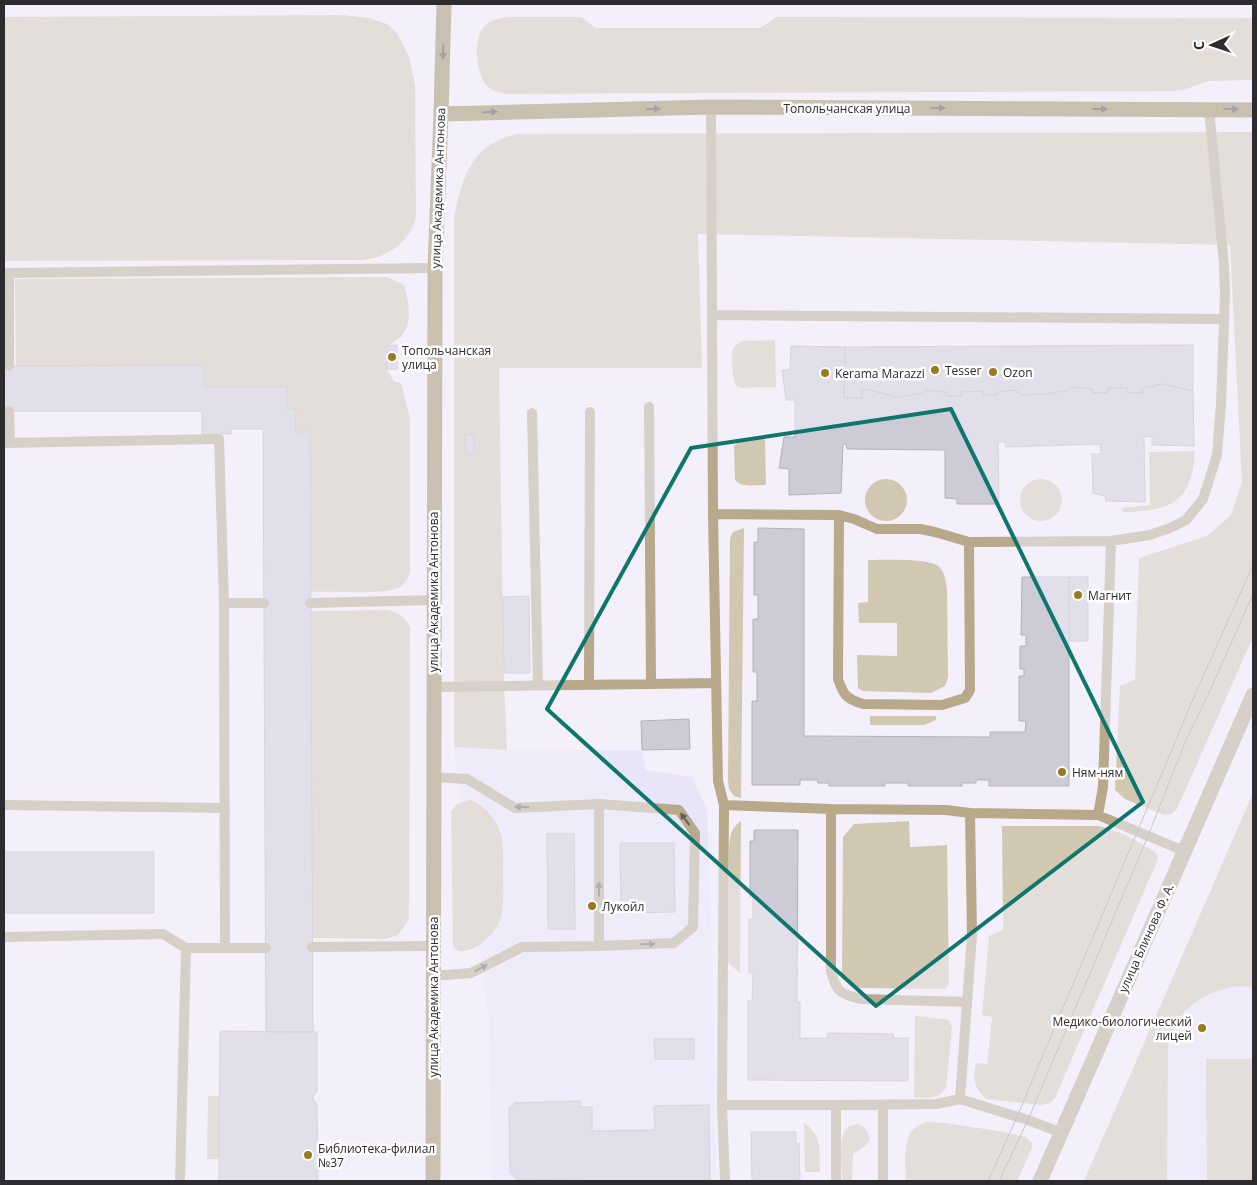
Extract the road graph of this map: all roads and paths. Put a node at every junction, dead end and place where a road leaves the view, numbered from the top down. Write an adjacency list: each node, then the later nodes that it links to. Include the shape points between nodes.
1 (444, 4): 5 (main road, улица Академика Антонова, one-way to 5)
2 (711, 108): 3 (main road, Топольчанская улица, one-way to 3); 5 (main road, Топольчанская улица, one-way to 2); 8 (lane)
3 (1209, 109): 4 (main road, Топольчанская улица, one-way to 4); 9 (lane, via 1224,265)
4 (1253, 110)
5 (441, 114): 6 (main road, улица Академика Антонова)
6 (435, 268): 7 (lane); 20 (main road, улица Академика Антонова)
7 (6, 273): 10 (lane)
8 (712, 315): 9 (lane); 16 (lane)
9 (1224, 319): 18 (lane, via 1217,455 1203,499 1186,520 1170,528 1150,535)
10 (10, 366)
11 (649, 407): 25 (lane)
12 (10, 411): 15 (lane)
13 (532, 412): 27 (lane)
14 (590, 412): 26 (lane)
15 (7, 443): 21 (lane, via 219,439)
16 (713, 514): 17 (lane); 24 (lane)
17 (838, 515): 19 (lane, via 877,530 920,529); 19 (lane, via 838,679 842,692 851,701 862,704 942,704 965,698 970,690)
18 (1111, 541): 19 (lane); 37 (lane, via 1103,787)
19 (969, 542)
20 (434, 600): 23 (lane); 28 (main road, улица Академика Антонова)
21 (224, 603): 22 (lane); 34 (lane)
22 (264, 603)
23 (310, 603)
24 (716, 683): 25 (lane); 33 (lane, via 718,782)
25 (651, 684): 26 (lane)
26 (589, 685): 27 (lane)
27 (538, 686): 28 (lane)
28 (433, 688): 30 (main road, улица Академика Антонова)
29 (1253, 695): 38 (street, улица Блинова Ф. А.)
30 (433, 777): 31 (lane, one-way to 30, via 515,808 468,779); 40 (main road, улица Академика Антонова)
31 (599, 804): 41 (lane, one-way to 31); 41 (lane, one-way to 31, via 674,943 693,927 696,833 679,810)
32 (4, 805): 34 (lane)
33 (724, 805): 35 (lane); 50 (lane)
34 (225, 808): 43 (lane)
35 (832, 808): 36 (lane); 47 (lane, via 831,971 834,984 844,995 861,999)
36 (970, 813): 37 (lane); 47 (lane, via 972,935)
37 (1098, 815): 38 (lane)
38 (1184, 851): 52 (street, улица Блинова Ф. А.)
39 (4, 937): 42 (lane, via 163,934)
40 (433, 946): 45 (lane); 46 (main road, улица Академика Антонова)
41 (599, 946): 46 (lane, one-way to 41, via 471,973 522,946)
42 (186, 948): 43 (lane); 53 (lane)
43 (225, 948): 44 (lane)
44 (266, 948)
45 (312, 948)
46 (433, 976): 54 (main road, улица Академика Антонова)
47 (967, 1002): 48 (lane)
48 (960, 1099): 49 (lane, via 937,1104); 52 (lane)
49 (884, 1104): 51 (lane); 57 (lane)
50 (722, 1105): 51 (lane); 55 (lane)
51 (836, 1105): 56 (lane)
52 (1062, 1133): 58 (street, улица Блинова Ф. А.)
53 (180, 1181)
54 (433, 1181)
55 (725, 1181)
56 (836, 1181)
57 (883, 1181)
58 (1040, 1181)

